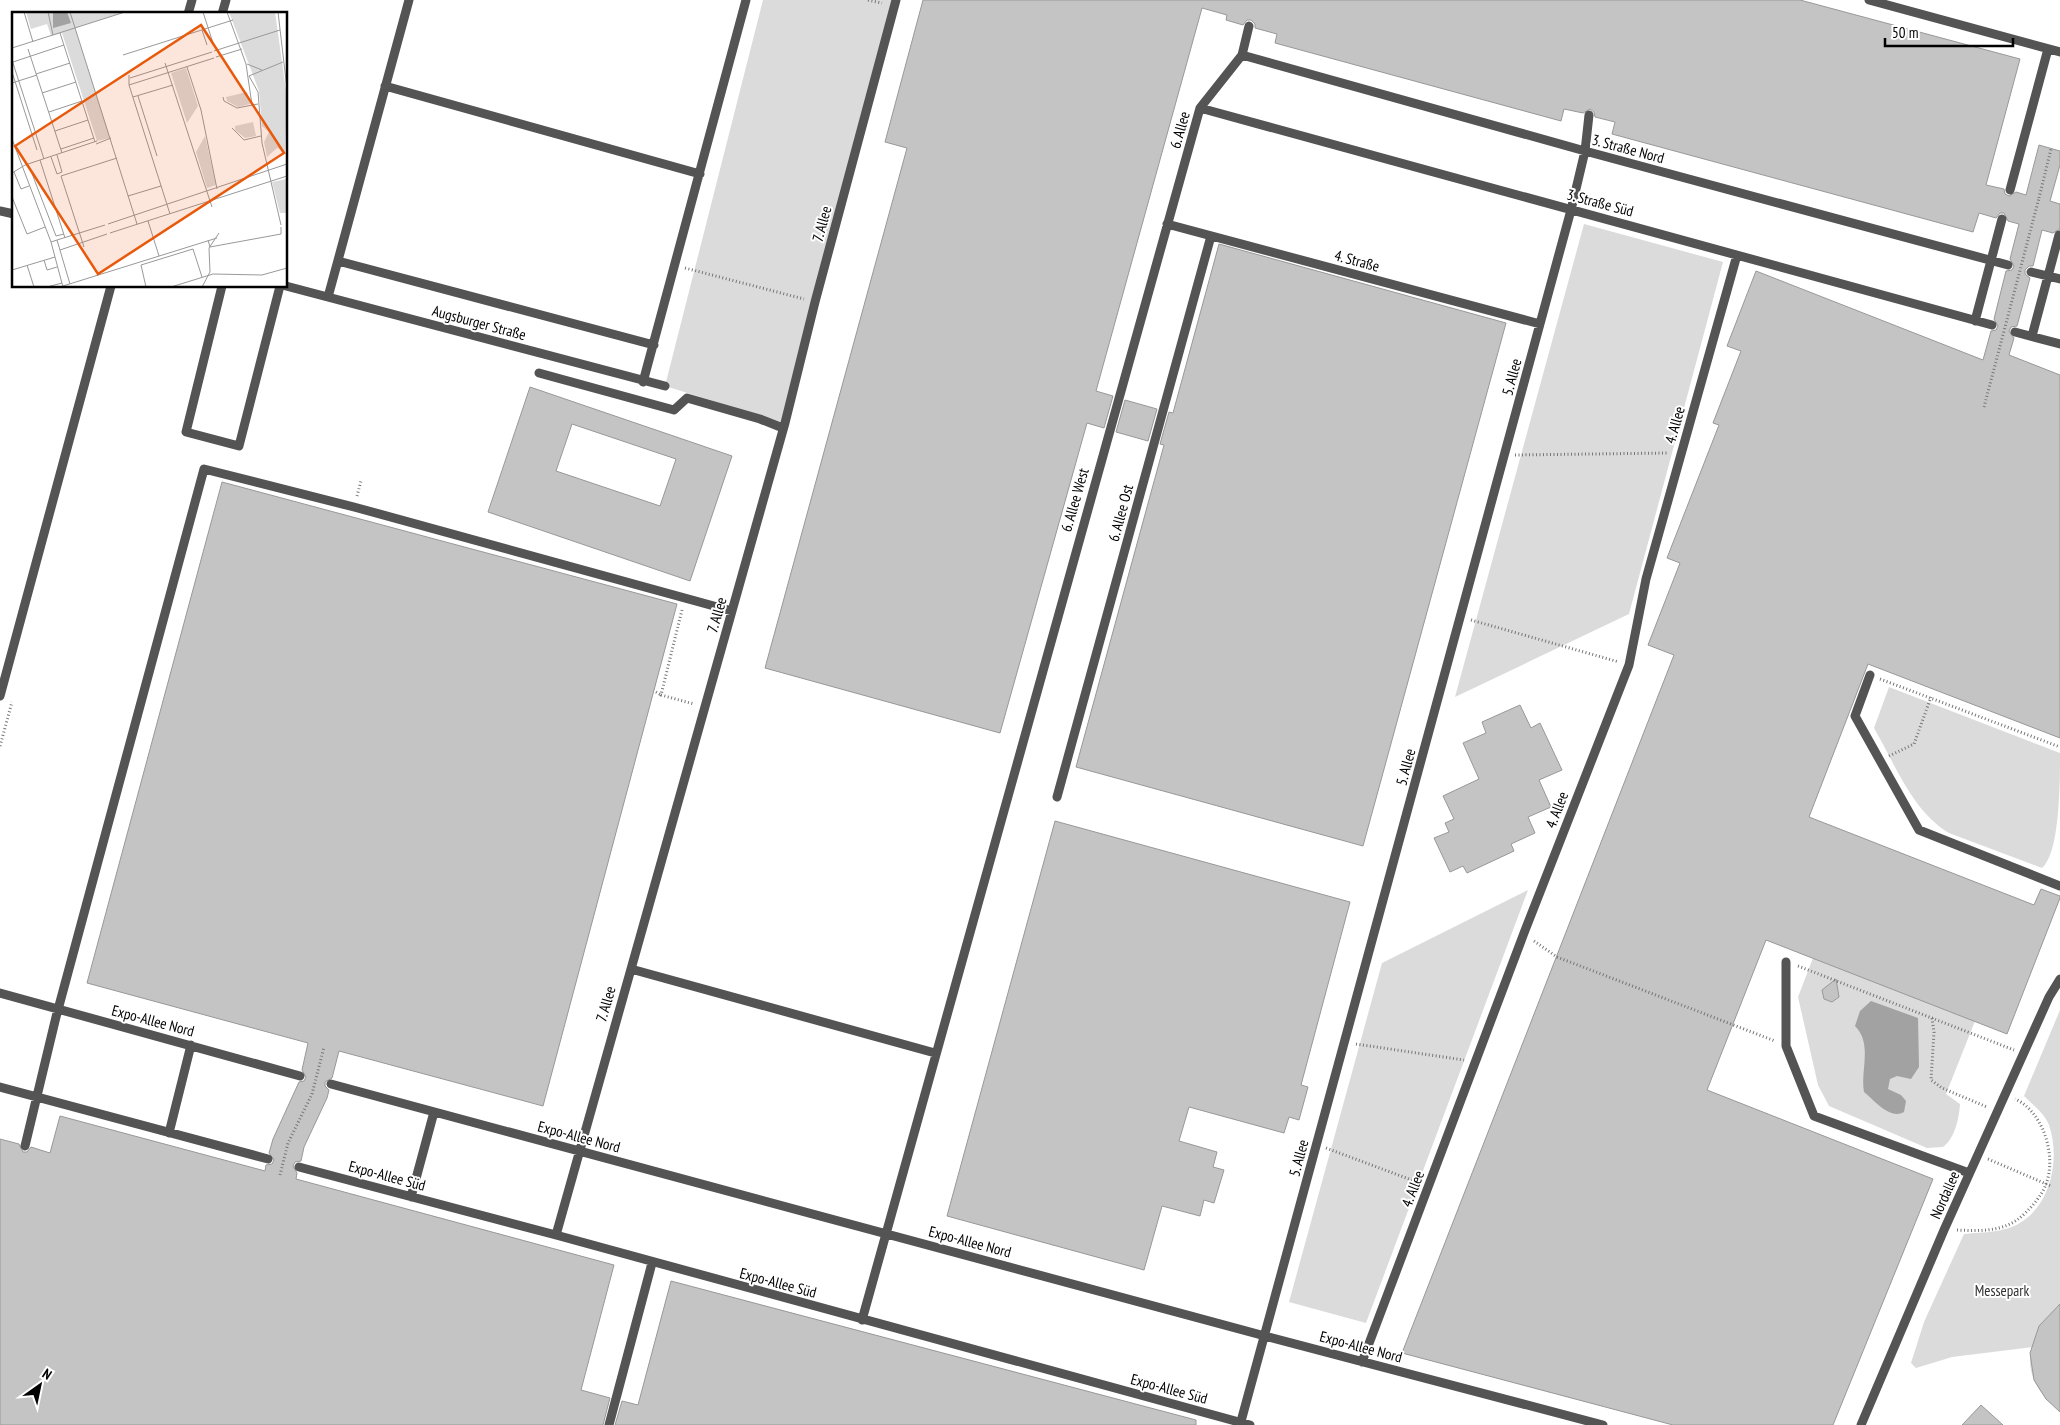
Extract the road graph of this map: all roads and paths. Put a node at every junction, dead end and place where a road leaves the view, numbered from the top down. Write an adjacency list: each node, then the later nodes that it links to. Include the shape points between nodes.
1 (409, 0): 9 (lane)
2 (746, 0): 14 (lane)
3 (896, 0): 34 (lane, 7. Allee)
4 (1869, 0): 6 (lane)
5 (1249, 26): 8 (lane, 6. Allee)
6 (2048, 49): 7 (lane); 15 (lane)
7 (2060, 52)
8 (1242, 55): 10 (lane, 6. Allee); 13 (lane, 3. Straße Nord)
9 (385, 86): 14 (lane); 22 (lane)
10 (1200, 108): 16 (lane, 3. Straße Süd); 18 (lane, 6. Allee)
11 (1589, 115): 13 (lane, 5. Allee)
12 (2051, 149): 45 (path, bridge)
13 (1585, 152): 16 (lane, 5. Allee); 23 (lane, 3. Straße Nord)
14 (700, 174): 24 (lane)
15 (2010, 190)
16 (1571, 210): 21 (lane, 3. Straße Süd); 36 (lane, 5. Allee)
17 (2002, 219): 23 (lane)
18 (1167, 224): 20 (lane, 4. Straße); 74 (lane, 6. Allee West)
19 (2059, 235): 27 (lane)
20 (1211, 236): 36 (lane, 4. Straße); 61 (lane, 6. Allee Ost)
21 (1737, 255): 35 (lane, 3. Straße Süd); 47 (lane, 4. Allee)
22 (338, 261): 33 (lane); 41 (lane)
23 (1991, 261): 25 (lane, 3. Straße Nord); 35 (lane)
24 (676, 265): 34 (path); 41 (lane)
25 (2008, 265)
26 (2031, 272): 27 (lane)
27 (2048, 276): 28 (lane); 39 (lane)
28 (2060, 279)
29 (288, 287): 33 (lane, Augsburger Straße)
30 (110, 288): 56 (lane)
31 (222, 288): 32 (lane, via 186,432 239,446)
32 (279, 288)
33 (328, 297): 43 (lane, Augsburger Straße)
34 (814, 302): 46 (lane, 7. Allee)
35 (1974, 320): 37 (lane, 3. Straße Süd)
36 (1540, 324): 48 (lane, 5. Allee)
37 (1992, 325)
38 (2015, 332): 39 (lane)
39 (2032, 336): 40 (lane)
40 (2060, 344)
41 (654, 345): 43 (lane)
42 (539, 373): 46 (lane, via 674,410 687,398 760,418)
43 (643, 382): 44 (lane, Augsburger Straße)
44 (665, 386)
45 (1984, 407)
46 (783, 428): 50 (lane, 7. Allee)
47 (1682, 452): 48 (path); 52 (lane, 4. Allee, via 1646,579)
48 (1505, 456): 51 (lane, 5. Allee)
49 (685, 597): 50 (lane); 55 (path); 68 (lane, via 204,469)
50 (732, 611): 58 (lane, 7. Allee)
51 (1461, 617): 52 (path); 70 (lane, 5. Allee)
52 (1629, 665): 63 (lane, 4. Allee)
53 (1870, 675): 57 (path); 60 (lane, via 1854,716)
54 (656, 692): 55 (path)
55 (661, 695): 58 (path)
56 (0, 696)
57 (1931, 697): 59 (path); 60 (path, via 1914,744)
58 (704, 707): 65 (lane, 7. Allee)
59 (2060, 746)
60 (1880, 760): 62 (lane, via 1919,830)
61 (1057, 797)
62 (2059, 883)
63 (1524, 933): 72 (path, via 1556,957); 76 (lane, 4. Allee)
64 (1786, 962): 69 (path); 72 (lane)
65 (631, 969): 74 (lane); 87 (lane, 7. Allee)
66 (2060, 979): 75 (lane, Nordallee)
67 (0, 993): 68 (lane, Expo-Allee Nord)
68 (58, 1010): 71 (lane, Expo-Allee Nord); 80 (lane)
69 (1932, 1018): 75 (path); 83 (path, via 1931,1080)
70 (1345, 1043): 76 (path); 85 (lane, 5. Allee)
71 (191, 1046): 77 (lane, Expo-Allee Nord); 84 (lane)
72 (1786, 1046): 91 (lane, via 1814,1116)
73 (324, 1047): 92 (path, via 312,1094 288,1143)
74 (935, 1053): 97 (lane, 6. Allee West)
75 (2024, 1054): 83 (lane, Nordallee)
76 (1475, 1061): 93 (lane, 4. Allee)
77 (300, 1076)
78 (331, 1084): 82 (lane, Expo-Allee Nord)
79 (0, 1087): 80 (lane)
80 (35, 1098): 84 (lane); 86 (lane)
81 (2019, 1100): 96 (path, via 2043,1130 2050,1166 2046,1184 2034,1204 2004,1227 1984,1231)
82 (434, 1112): 87 (lane, Expo-Allee Nord); 95 (lane)
83 (1998, 1112): 88 (lane, Nordallee)
84 (169, 1133): 89 (lane)
85 (1316, 1144): 93 (path); 101 (lane, 5. Allee)
86 (25, 1146)
87 (579, 1152): 97 (lane, Expo-Allee Nord); 98 (lane, 7. Allee)
88 (1978, 1155): 91 (lane, Nordallee); 94 (path)
89 (268, 1159)
90 (299, 1167): 95 (lane, Expo-Allee Süd)
91 (1969, 1173): 107 (lane, Nordallee)
92 (280, 1175)
93 (1429, 1186): 102 (lane, 4. Allee)
94 (2051, 1186)
95 (411, 1197): 98 (lane, Expo-Allee Süd)
96 (1963, 1230)
97 (885, 1234): 100 (lane, 6. Allee West); 101 (lane, Expo-Allee Nord)
98 (556, 1235): 99 (lane, Expo-Allee Süd)
99 (652, 1263): 100 (lane, Expo-Allee Süd); 104 (lane)
100 (862, 1320): 103 (lane, Expo-Allee Süd)
101 (1265, 1336): 102 (lane, Expo-Allee Nord); 103 (lane, 5. Allee)
102 (1362, 1362): 106 (lane, Expo-Allee Nord)
103 (1240, 1424): 105 (lane, Expo-Allee Süd)
104 (609, 1425)
105 (1250, 1425)
106 (1602, 1425)
107 (1861, 1425)

